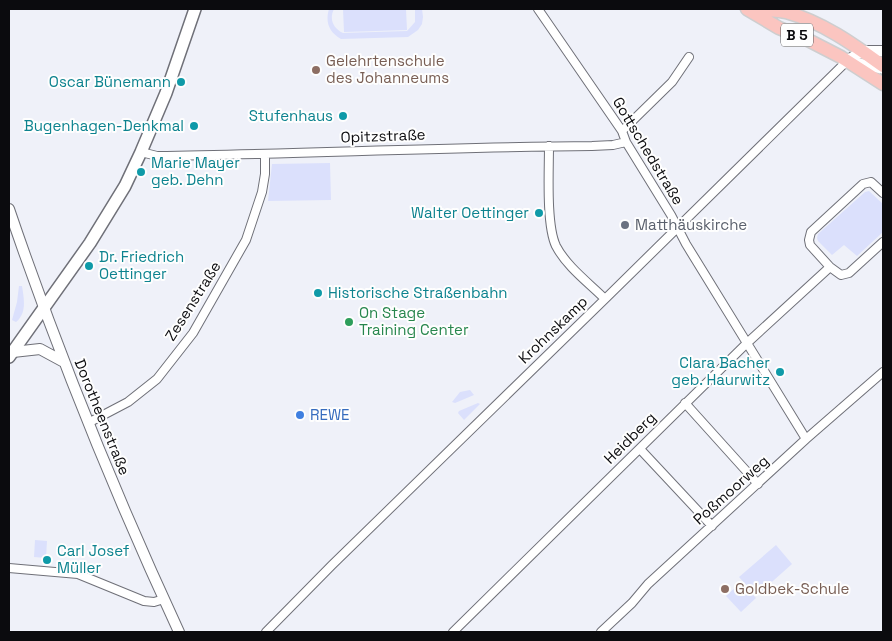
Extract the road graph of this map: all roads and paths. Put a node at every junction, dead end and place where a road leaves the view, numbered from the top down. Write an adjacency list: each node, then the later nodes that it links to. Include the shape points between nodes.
1 (195, 9): 13 (main road, via 166,93)
2 (538, 9): 10 (street, Gottschedstraße)
3 (748, 9): 4 (main road, B 5, via 784,12 803,18 830,30); 7 (main road, B 5, via 779,28)
4 (862, 51): 5 (street); 7 (street, Krohnskamp); 8 (main road, B 5)
5 (883, 51)
6 (688, 57): 10 (street, via 672,82)
7 (847, 60): 8 (street); 9 (main road, B 5); 17 (street, Krohnskamp)
8 (883, 67)
9 (883, 84)
10 (622, 130): 11 (street, Gottschedstraße)
11 (626, 142): 12 (street, Opitzstraße); 17 (street, Gottschedstraße)
12 (549, 146): 14 (street, Opitzstraße); 20 (street, via 553,239 562,256)
13 (141, 152): 14 (street, Opitzstraße, via 157,156); 21 (main road, via 106,219)
14 (265, 154): 27 (street, Zesenstraße, via 262,192 246,240 192,333 156,379 128,402)
15 (883, 193): 19 (street, via 872,182 863,184 811,232 810,245)
16 (9, 209): 21 (street, Dorotheenstraße)
17 (677, 228): 20 (street, Krohnskamp); 22 (street, Gottschedstraße)
18 (883, 242): 19 (street, via 845,275 837,274)
19 (830, 267): 22 (street, Heidberg)
20 (605, 300): 35 (street, Krohnskamp)
21 (44, 307): 23 (main road); 24 (street, Dorotheenstraße)
22 (746, 344): 26 (street, Heidberg); 28 (street, Gottschedstraße)
23 (11, 354): 24 (street, via 40,349)
24 (64, 362): 27 (street, Dorotheenstraße)
25 (883, 372): 28 (street, Poßmoorweg)
26 (685, 403): 29 (street, Heidberg); 30 (street)
27 (88, 423): 33 (street, Dorotheenstraße)
28 (806, 439): 30 (street, Poßmoorweg)
29 (640, 449): 31 (street); 36 (street, Heidberg)
30 (758, 484): 31 (street, Poßmoorweg)
31 (712, 526): 37 (street, Poßmoorweg)
32 (9, 568): 33 (street, via 78,574 144,601)
33 (164, 599): 34 (street, Dorotheenstraße)
34 (179, 632)
35 (266, 632)
36 (452, 632)
37 (601, 632)

